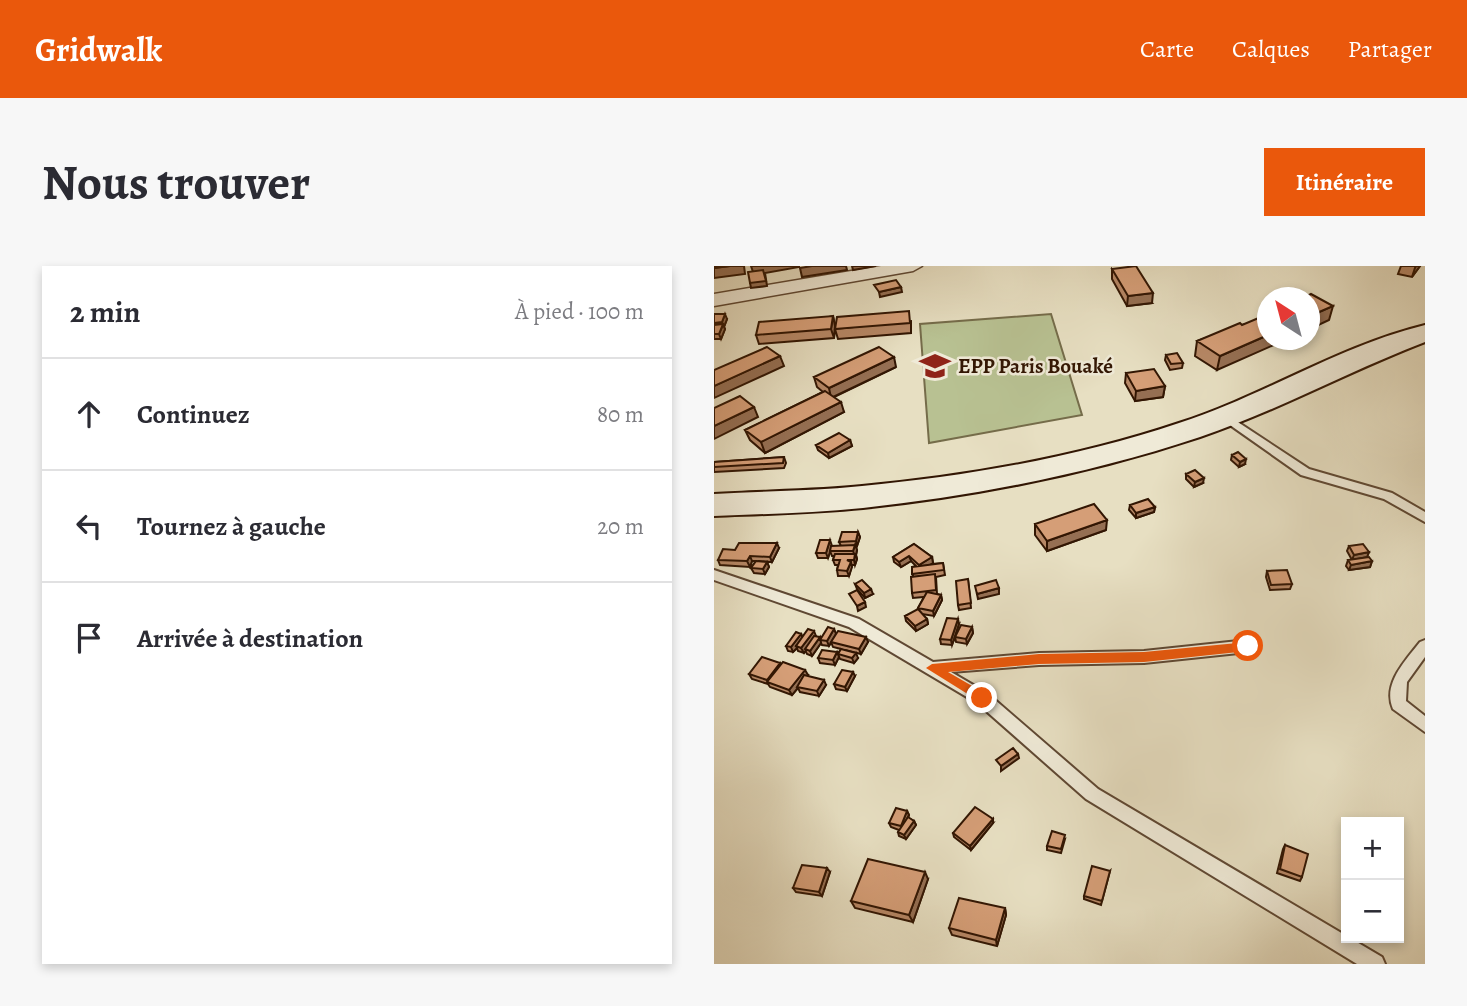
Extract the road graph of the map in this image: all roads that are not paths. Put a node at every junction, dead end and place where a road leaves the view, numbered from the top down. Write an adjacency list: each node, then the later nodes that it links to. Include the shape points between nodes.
1 (914, 266): 2 (street)
2 (714, 300)
3 (1425, 309): 5 (street)
4 (1425, 333): 5 (street)
5 (1354, 359): 6 (street)
6 (1224, 416): 7 (street, via 1102,455 986,480 862,497); 8 (lane, via 1305,472 1388,496)
7 (714, 505)
8 (1425, 518)
9 (714, 575): 12 (lane, via 854,622)
10 (1248, 646): 12 (lane, via 1144,657)
11 (1425, 646): 13 (lane, via 1400,681 1398,704)
12 (932, 668): 14 (lane, via 982,698 1092,794)
13 (1425, 725)
14 (1375, 964)

